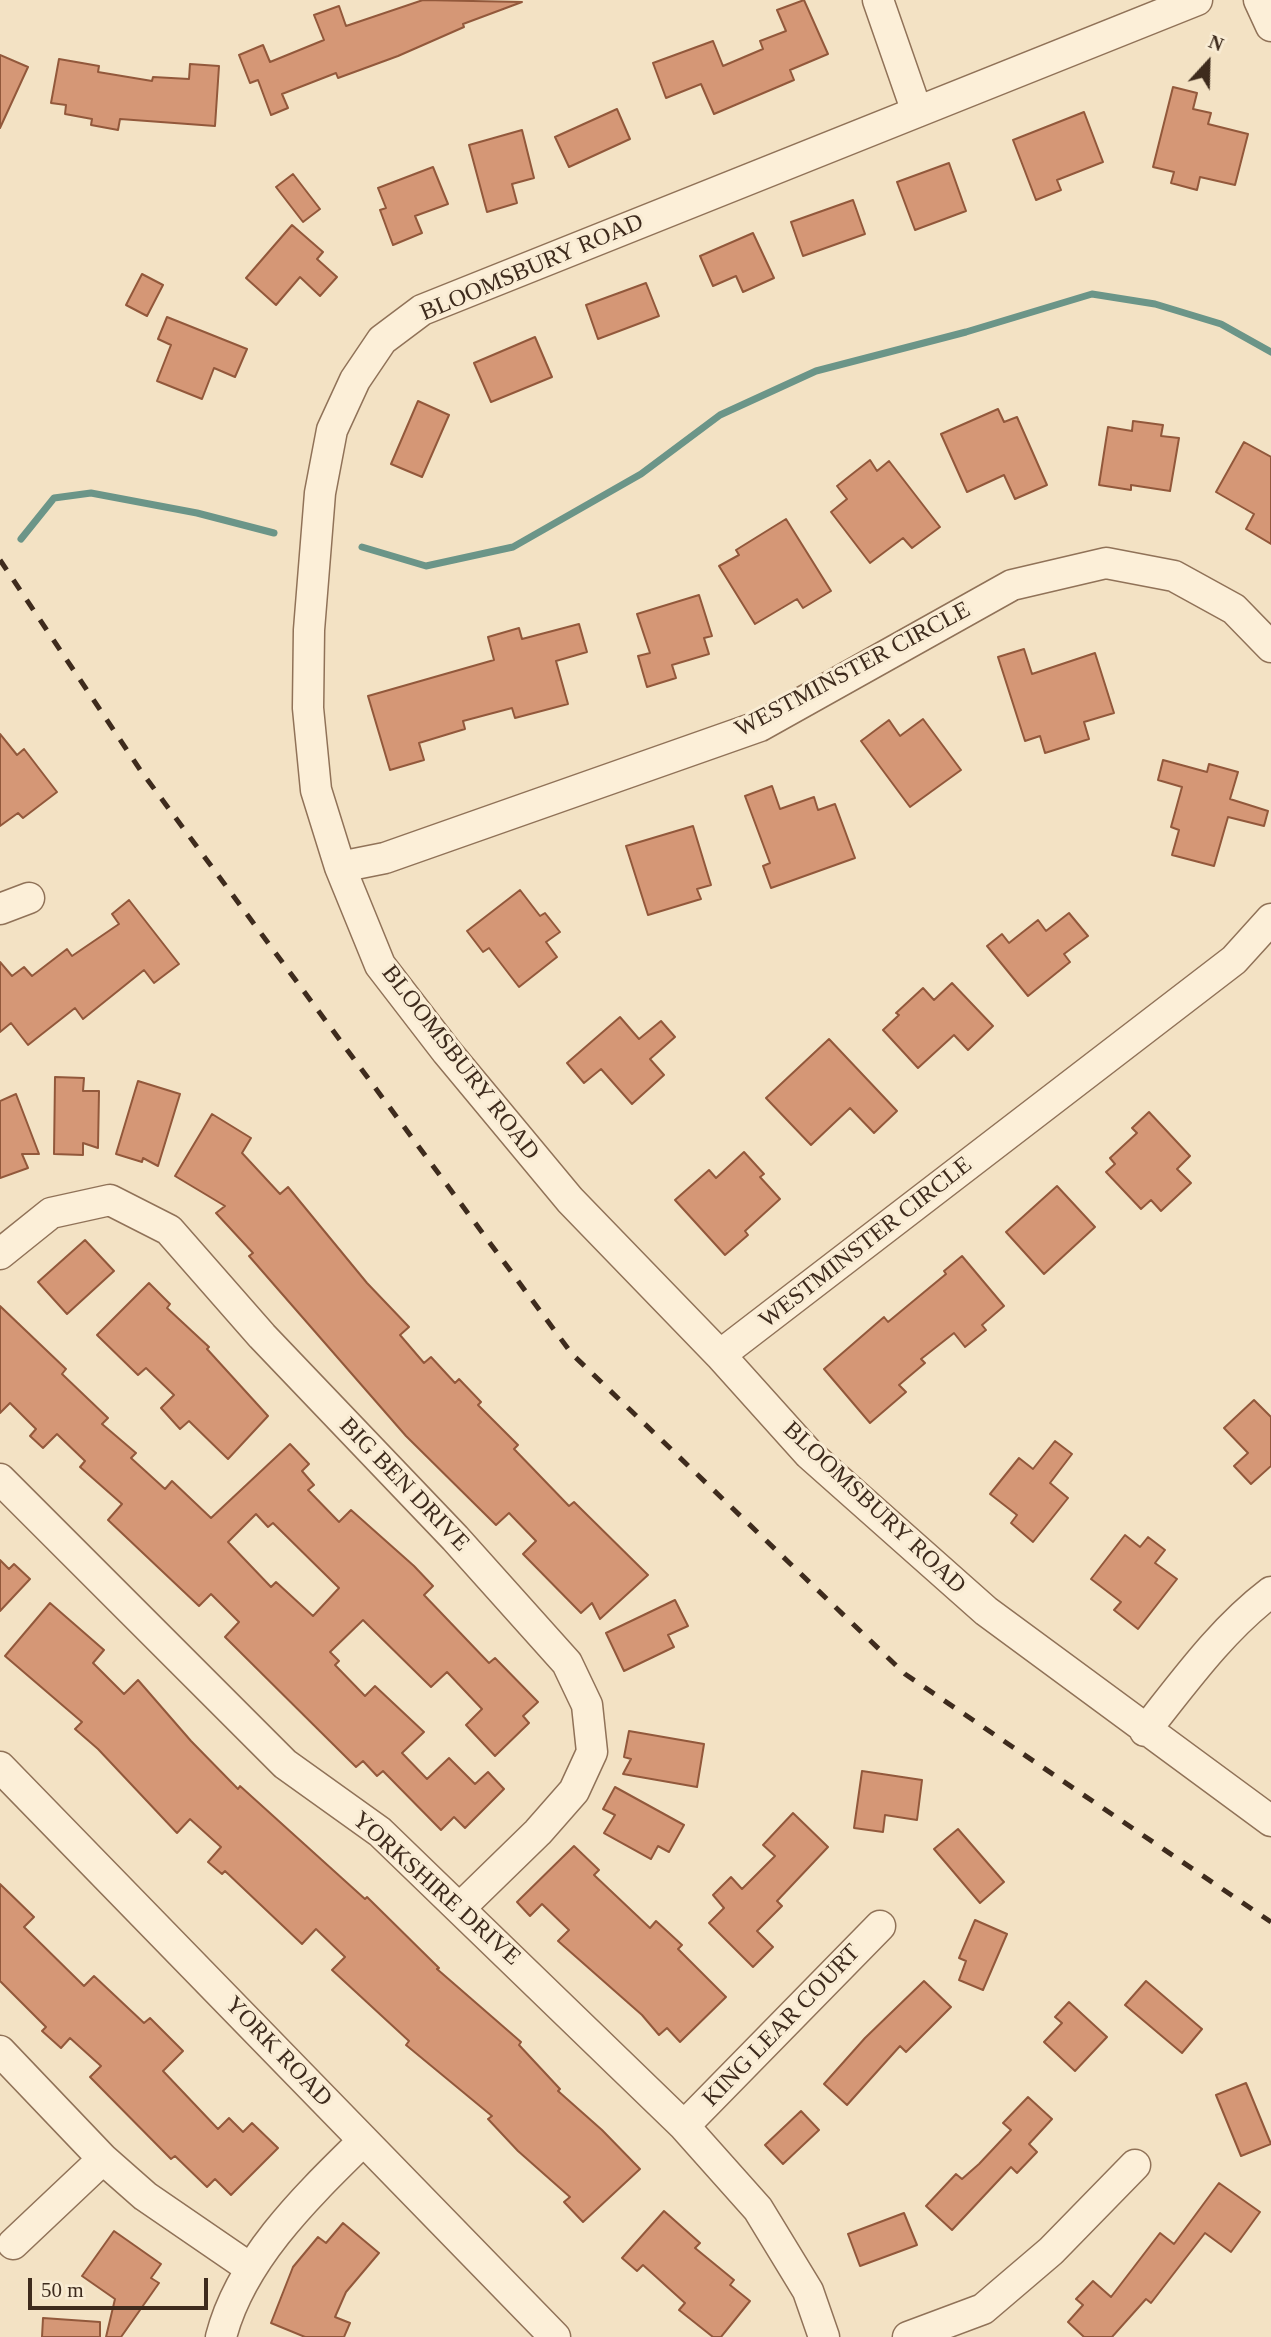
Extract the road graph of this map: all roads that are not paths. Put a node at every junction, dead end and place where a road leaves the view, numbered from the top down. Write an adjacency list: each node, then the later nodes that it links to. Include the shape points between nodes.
1 (878, 0): 5 (street)
2 (1197, 0): 5 (street, BLOOMSBURY ROAD)
3 (1259, 0): 4 (street)
4 (1271, 26)
5 (917, 112): 7 (street, BLOOMSBURY ROAD, via 422,310 382,340 355,380 332,430 320,493 309,630 308,708 316,790)
6 (1271, 647): 7 (street, WESTMINSTER CIRCLE, via 1234,609 1174,576 1106,563 1012,585 760,726 385,858)
7 (340, 867): 12 (street, BLOOMSBURY ROAD, via 380,965 447,1052 570,1200)
8 (29, 898): 9 (street)
9 (0, 909)
10 (1271, 919): 12 (street, WESTMINSTER CIRCLE, via 1234,960)
11 (0, 1254): 18 (street, BIG BEN DRIVE, via 51,1213 110,1200 169,1230 261,1336 455,1538 567,1663 587,1704 592,1752 575,1791)
12 (720, 1355): 15 (street, BLOOMSBURY ROAD, via 809,1454 975,1602)
13 (0, 1479): 18 (street, YORKSHIRE DRIVE, via 285,1764 380,1832)
14 (1271, 1592): 15 (street, via 1246,1611 1207,1654)
15 (1145, 1731): 17 (street, BLOOMSBURY ROAD)
16 (0, 1768): 22 (street, YORK ROAD)
17 (1271, 1821)
18 (461, 1907): 21 (street, YORKSHIRE DRIVE)
19 (880, 1926): 21 (street, KING LEAR COURT)
20 (0, 2051): 23 (street)
21 (684, 2126): 29 (street, YORKSHIRE DRIVE, via 758,2209 808,2291)
22 (363, 2141): 26 (street, via 324,2179); 28 (street, YORK ROAD)
23 (103, 2159): 25 (street); 26 (street, via 145,2196)
24 (1135, 2165): 30 (street, via 1044,2258 983,2309)
25 (12, 2244)
26 (250, 2268): 27 (street, via 228,2310)
27 (221, 2337)
28 (555, 2337)
29 (824, 2337)
30 (908, 2337)

